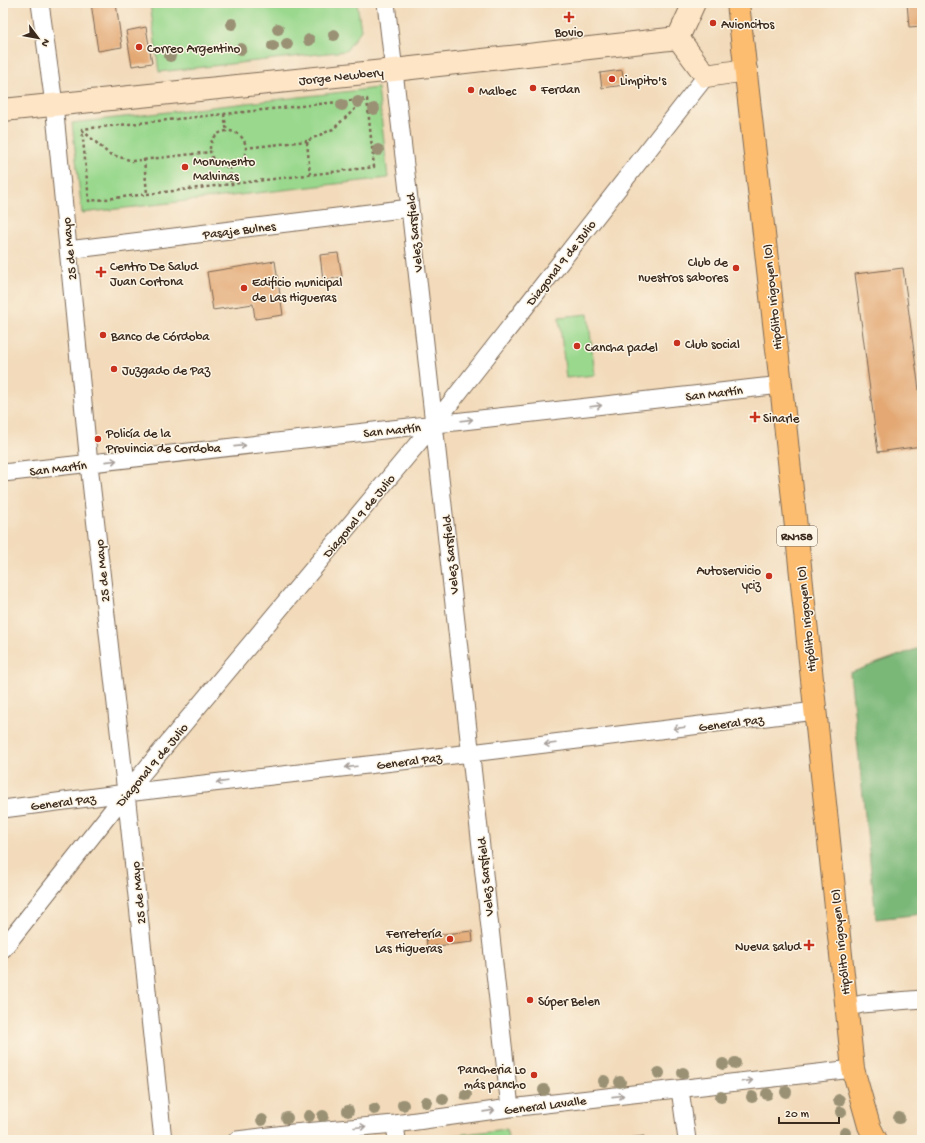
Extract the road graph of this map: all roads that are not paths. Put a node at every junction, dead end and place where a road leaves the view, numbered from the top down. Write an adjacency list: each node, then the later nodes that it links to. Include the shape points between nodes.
1 (40, 3): 9 (street, 25 de Mayo)
2 (386, 3): 6 (street, Velez Sarsfield)
3 (694, 3): 5 (main road)
4 (738, 3): 7 (highway, Hipólito Irigoyen (O) / RN158)
5 (678, 38): 6 (main road, Jorge Newbery); 8 (main road)
6 (394, 70): 9 (main road, Jorge Newbery); 11 (street, Velez Sarsfield)
7 (746, 70): 8 (main road); 13 (highway, Hipólito Irigoyen (O) / RN158)
8 (706, 76): 14 (street, Diagonal 9 de Julio)
9 (54, 104): 10 (main road, Jorge Newbery); 12 (street, 25 de Mayo)
10 (3, 110)
11 (410, 208): 12 (street, Pasaje Bulnes); 14 (street, Velez Sarsfield)
12 (68, 250): 15 (street, 25 de Mayo)
13 (781, 384): 14 (street, San Martín, one-way to 13); 17 (highway, Hipólito Irigoyen (O) / RN158)
14 (434, 424): 15 (street, San Martín, one-way to 14); 18 (street, Velez Sarsfield); 19 (street, Diagonal 9 de Julio)
15 (89, 464): 16 (street, San Martín); 19 (street, 25 de Mayo)
16 (3, 473)
17 (815, 711): 18 (street, General Paz, one-way to 18); 23 (highway, Hipólito Irigoyen (O) / RN158)
18 (470, 753): 19 (street, General Paz, one-way to 19); 26 (street, Velez Sarsfield)
19 (126, 793): 20 (street, General Paz); 21 (street, Diagonal 9 de Julio); 28 (street, 25 de Mayo)
20 (3, 809)
21 (3, 949)
22 (922, 999): 23 (street, via 862,1004)
23 (846, 1008): 24 (highway, Hipólito Irigoyen (O) / RN158)
24 (852, 1069): 25 (street, General Lavalle, one-way to 24); 31 (highway, RN158, via 869,1126)
25 (680, 1088): 26 (street, General Lavalle, one-way to 25); 30 (street)
26 (510, 1108): 27 (street, General Lavalle, one-way to 26)
27 (396, 1132): 29 (street, General Lavalle, one-way to 27, via 293,1133)
28 (163, 1140)
29 (237, 1140)
30 (687, 1140)
31 (876, 1140)

